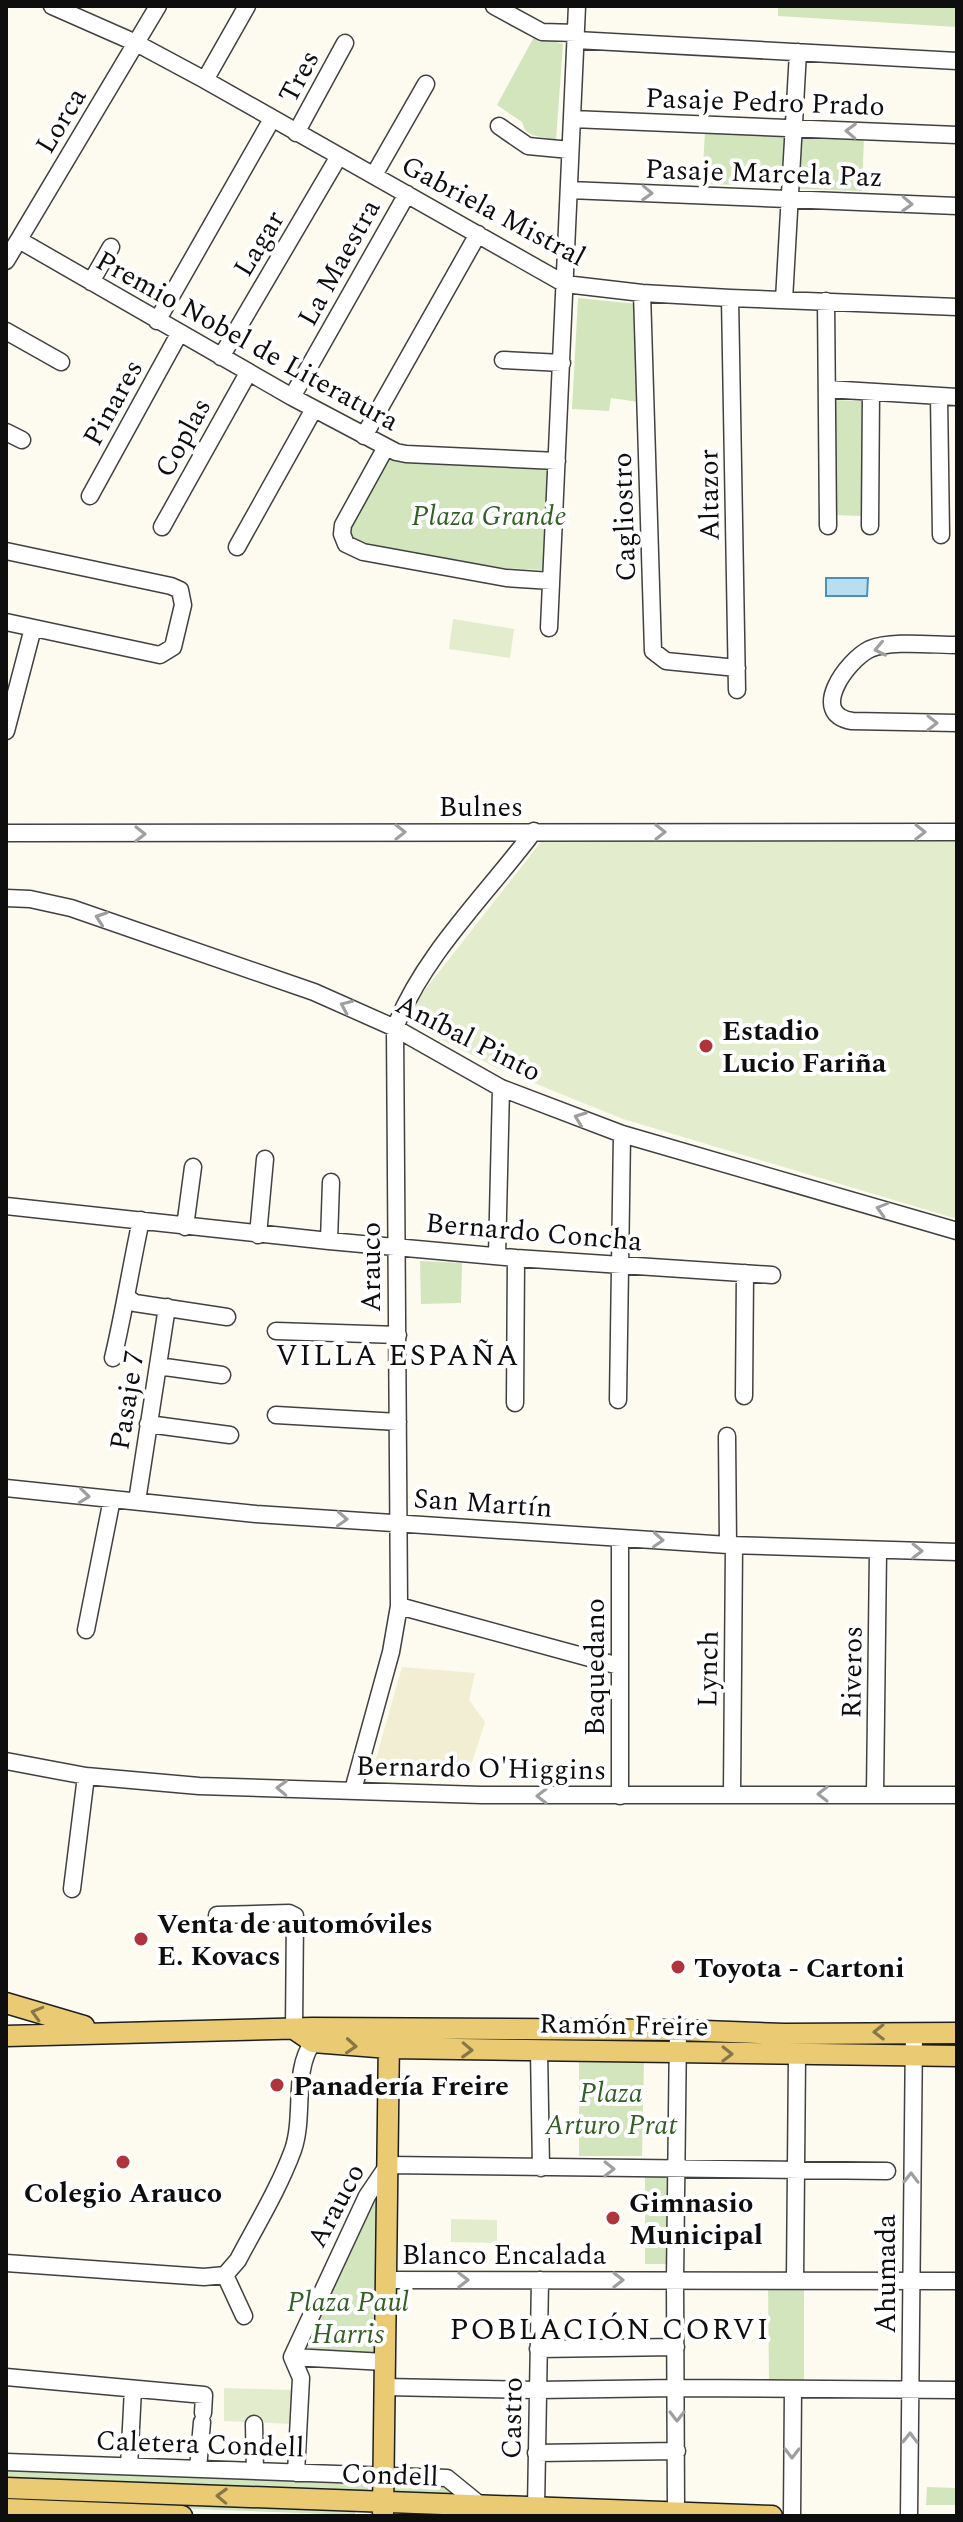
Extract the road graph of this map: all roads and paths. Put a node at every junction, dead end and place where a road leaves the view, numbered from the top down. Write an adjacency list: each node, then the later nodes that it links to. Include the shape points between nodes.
1 (52, 6): 7 (street, Gabriela Mistral)
2 (158, 6): 7 (street, Lorca)
3 (247, 6): 11 (street)
4 (494, 6): 6 (street, via 542,32)
5 (577, 6): 6 (street)
6 (576, 37): 9 (street); 14 (street)
7 (136, 43): 11 (street, Gabriela Mistral); 27 (street, Lorca)
8 (345, 43): 17 (street, Tres)
9 (798, 52): 10 (street); 16 (street)
10 (957, 61)
11 (205, 80): 13 (street, Gabriela Mistral)
12 (426, 84): 21 (street)
13 (272, 119): 17 (street, Gabriela Mistral); 37 (street)
14 (572, 119): 16 (street, Pasaje Pedro Prado); 19 (street)
15 (499, 126): 19 (street, via 528,146)
16 (794, 129): 18 (street, Pasaje Pedro Prado, one-way to 16); 24 (street)
17 (296, 133): 20 (street, Gabriela Mistral)
18 (957, 135)
19 (570, 150): 22 (street)
20 (339, 156): 21 (street, Gabriela Mistral); 40 (street, Lagar)
21 (374, 175): 23 (street, Gabriela Mistral)
22 (569, 190): 24 (street, Pasaje Marcela Paz, one-way to 24); 31 (street)
23 (407, 194): 26 (street, Gabriela Mistral); 48 (street, La Maestra)
24 (790, 199): 25 (street, Pasaje Marcela Paz, one-way to 25); 34 (street)
25 (957, 206)
26 (478, 234): 31 (street, Gabriela Mistral); 52 (street)
27 (19, 240): 29 (street, Lorca); 30 (street, Premio Nobel de Literatura)
28 (111, 247): 30 (street)
29 (6, 261)
30 (91, 282): 37 (street, Premio Nobel de Literatura)
31 (565, 284): 32 (street, Gabriela Mistral); 43 (street)
32 (642, 293): 33 (street, Gabriela Mistral); 68 (street, Cagliostro, via 653,651 666,661)
33 (730, 298): 34 (street, Gabriela Mistral); 68 (street, Altazor)
34 (784, 300): 35 (street, Gabriela Mistral)
35 (826, 301): 36 (street, Gabriela Mistral); 45 (street)
36 (957, 307)
37 (157, 321): 39 (street, Premio Nobel de Literatura)
38 (6, 331): 42 (street)
39 (179, 334): 40 (street, Premio Nobel de Literatura); 56 (street, Pinares)
40 (221, 357): 44 (street, Premio Nobel de Literatura)
41 (503, 360): 43 (street)
42 (61, 362)
43 (562, 363): 55 (street)
44 (248, 373): 48 (street, Premio Nobel de Literatura); 59 (street, Coplas)
45 (827, 389): 46 (street); 57 (street)
46 (871, 392): 47 (street); 58 (street)
47 (939, 396): 49 (street); 60 (street)
48 (292, 397): 50 (street, Premio Nobel de Literatura)
49 (957, 397)
50 (314, 409): 52 (street, Premio Nobel de Literatura); 61 (street)
51 (6, 432): 53 (street)
52 (364, 436): 54 (street, Premio Nobel de Literatura)
53 (22, 440)
54 (386, 447): 55 (street, Premio Nobel de Literatura, via 406,454); 63 (street, via 343,525 346,544 363,552 506,578)
55 (557, 461): 63 (street)
56 (90, 496)
57 (828, 526)
58 (870, 526)
59 (162, 527)
60 (941, 535)
61 (237, 547)
62 (6, 551): 65 (street, via 171,586 182,593 175,642 164,654)
63 (551, 581): 66 (street)
64 (6, 622): 65 (street)
65 (33, 628): 71 (street)
66 (549, 628)
67 (957, 645): 70 (street, one-way to 70, via 872,648 856,657 834,688 831,703 834,714 852,721)
68 (737, 668): 69 (street, Altazor)
69 (737, 690)
70 (957, 723)
71 (6, 731)
72 (534, 831): 73 (street, Bulnes, one-way to 73); 74 (street, Bulnes, one-way to 72); 76 (street, Arauco, via 436,955 407,998)
73 (957, 832)
74 (6, 833)
75 (6, 898): 76 (street, Aníbal Pinto, one-way to 75, via 314,992 71,908)
76 (395, 1028): 77 (street, Aníbal Pinto); 88 (street, Arauco)
77 (501, 1088): 78 (street, Aníbal Pinto, one-way to 77); 89 (street)
78 (622, 1134): 85 (street, Aníbal Pinto, one-way to 78); 91 (street)
79 (265, 1159): 86 (street)
80 (193, 1167): 84 (street)
81 (331, 1182): 87 (street)
82 (6, 1206): 83 (street, Bernardo Concha)
83 (141, 1220): 84 (street, Bernardo Concha); 94 (street, Pasaje 7)
84 (185, 1227): 86 (street, Bernardo Concha)
85 (957, 1231)
86 (258, 1235): 87 (street, Bernardo Concha)
87 (329, 1241): 88 (street, Bernardo Concha)
88 (398, 1245): 89 (street, Bernardo Concha); 98 (street, Arauco)
89 (497, 1256): 90 (street, Bernardo Concha)
90 (516, 1258): 91 (street, Bernardo Concha); 104 (street)
91 (621, 1265): 92 (street, Bernardo Concha); 103 (street)
92 (745, 1273): 93 (street, Bernardo Concha); 102 (street)
93 (772, 1275)
94 (128, 1298): 95 (street); 99 (street, Pasaje 7)
95 (167, 1307): 96 (street); 100 (street, Pasaje 7)
96 (227, 1317)
97 (276, 1331): 98 (street)
98 (398, 1335): 106 (street, Arauco)
99 (113, 1358)
100 (158, 1366): 101 (street); 107 (street, Pasaje 7)
101 (222, 1375)
102 (744, 1396)
103 (618, 1400)
104 (515, 1403)
105 (276, 1415): 106 (street)
106 (398, 1422): 113 (street, Arauco)
107 (148, 1424): 108 (street); 112 (street, Pasaje 7)
108 (230, 1435)
109 (727, 1436): 115 (street, Lynch)
110 (6, 1488): 111 (street, San Martín, one-way to 111)
111 (112, 1499): 112 (street, San Martín); 119 (street)
112 (137, 1501): 113 (street, San Martín, one-way to 113)
113 (399, 1523): 114 (street, San Martín); 118 (street, Arauco)
114 (620, 1538): 115 (street, San Martín, one-way to 115); 120 (street, Baquedano)
115 (731, 1545): 116 (street, San Martín); 124 (street, Lynch)
116 (878, 1551): 117 (street, San Martín, one-way to 117); 125 (street, Riveros)
117 (957, 1552)
118 (399, 1606): 120 (street); 123 (street, Arauco)
119 (86, 1630)
120 (619, 1666): 127 (street, Baquedano)
121 (6, 1761): 122 (street, Bernardo O'Higgins)
122 (86, 1776): 123 (street, Bernardo O'Higgins, one-way to 122, via 199,1786); 128 (street)
123 (353, 1790): 127 (street, Bernardo O'Higgins, one-way to 123)
124 (732, 1794): 125 (street, Bernardo O'Higgins, one-way to 124); 127 (street, Bernardo O'Higgins)
125 (875, 1794): 126 (street, Bernardo O'Higgins)
126 (957, 1795)
127 (620, 1796)
128 (72, 1889)
129 (217, 1915): 133 (street, via 295,1916)
130 (6, 2003): 135 (main road, one-way to 130)
131 (6, 2021): 138 (main road)
132 (334, 2028): 133 (main road, Ramón Freire); 140 (main road, Ramón Freire); 141 (main road)
133 (294, 2029): 135 (main road, Ramón Freire); 141 (main road, Ramón Freire)
134 (678, 2030): 136 (main road, Ramón Freire, one-way to 134); 140 (main road, Ramón Freire); 143 (street)
135 (123, 2032): 138 (main road, Ramón Freire)
136 (914, 2032): 137 (main road, Ramón Freire); 145 (street, Ahumada)
137 (957, 2033)
138 (29, 2035): 139 (main road, Ramón Freire)
139 (6, 2036)
140 (389, 2038): 141 (main road, Ramón Freire, one-way to 140); 142 (main road, Ramón Freire, one-way to 142); 147 (main road, Arauco)
141 (313, 2042): 153 (street, via 302,2061 293,2149 238,2260)
142 (539, 2050): 143 (main road, Ramón Freire); 148 (street)
143 (678, 2053): 144 (main road, Ramón Freire, one-way to 144); 150 (street)
144 (797, 2056): 145 (main road, Ramón Freire); 149 (street)
145 (913, 2056): 146 (main road, Ramón Freire); 158 (street, Ahumada, one-way to 145)
146 (957, 2056)
147 (388, 2165): 148 (street); 154 (main road, Arauco); 163 (street, Arauco, via 367,2196)
148 (541, 2168): 150 (street, one-way to 150)
149 (795, 2169): 150 (street); 151 (street); 157 (street)
150 (677, 2170): 156 (street)
151 (887, 2171)
152 (6, 2263): 153 (street)
153 (225, 2275): 160 (street)
154 (386, 2280): 155 (street, Blanco Encalada, one-way to 155); 164 (main road, Arauco)
155 (540, 2280): 156 (street, Blanco Encalada, one-way to 156); 162 (street, Castro)
156 (675, 2280): 157 (street, Blanco Encalada); 161 (street)
157 (795, 2280): 158 (street, Blanco Encalada)
158 (912, 2281): 159 (street, Blanco Encalada); 171 (street, Ahumada)
159 (957, 2281)
160 (244, 2316)
161 (676, 2347): 162 (street); 167 (street)
162 (538, 2349): 170 (street, Castro)
163 (292, 2357): 164 (street); 180 (street, via 301,2378)
164 (385, 2362): 166 (main road, Arauco)
165 (6, 2377): 168 (street)
166 (385, 2387): 170 (street); 181 (main road, Arauco)
167 (677, 2388): 169 (street); 170 (street); 174 (street, one-way to 174)
168 (133, 2389): 177 (street); 178 (street, via 204,2395)
169 (793, 2389): 171 (street); 190 (street, one-way to 190)
170 (537, 2390): 175 (street, Castro)
171 (911, 2390): 172 (street); 191 (street, Ahumada, one-way to 171)
172 (957, 2390)
173 (254, 2424): 179 (street)
174 (677, 2451): 175 (street); 187 (street)
175 (536, 2453): 184 (street, Castro)
176 (6, 2462): 177 (street, Caletera Condell)
177 (129, 2466): 178 (street, Caletera Condell)
178 (198, 2469): 179 (street, Caletera Condell)
179 (255, 2471): 180 (street, Caletera Condell)
180 (296, 2473): 181 (street, Caletera Condell)
181 (383, 2477): 183 (street, Caletera Condell, via 447,2478); 186 (main road, Arauco)
182 (6, 2488): 186 (main road, Condell, one-way to 182)
183 (479, 2504): 184 (main road, Condell); 186 (main road, Condell)
184 (536, 2508): 187 (main road, Condell)
185 (6, 2509): 188 (main road)
186 (383, 2509)
187 (676, 2514): 189 (main road, Condell)
188 (182, 2516)
189 (772, 2516)
190 (792, 2516)
191 (909, 2516)

